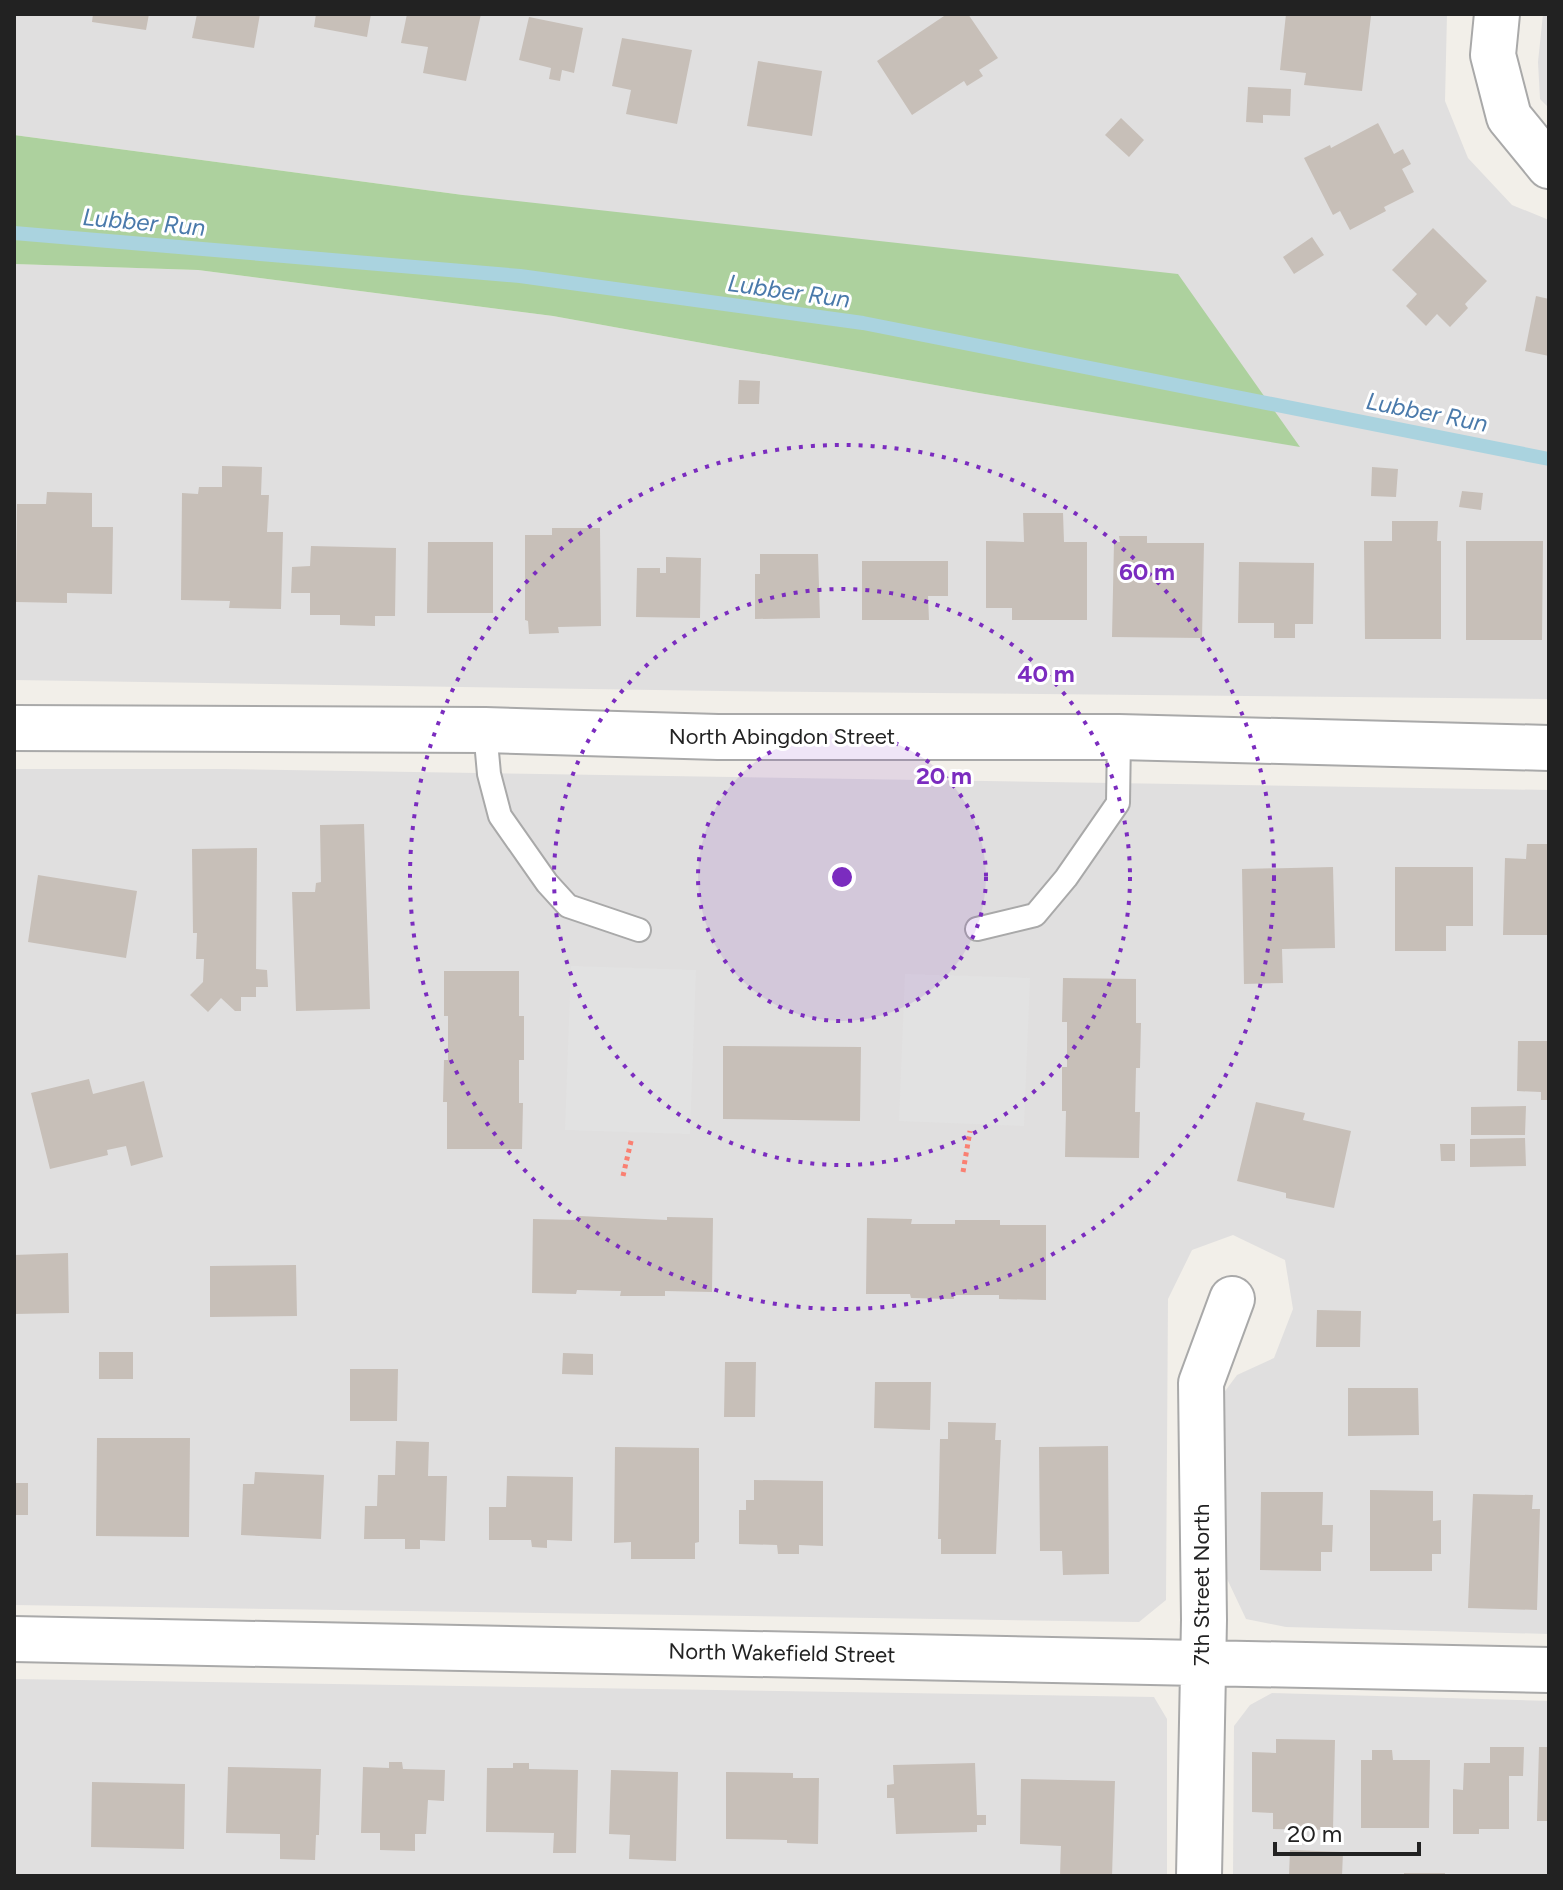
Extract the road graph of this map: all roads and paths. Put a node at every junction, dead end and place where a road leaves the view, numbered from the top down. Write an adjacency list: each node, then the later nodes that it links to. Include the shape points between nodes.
1 (1497, 14): 2 (street, via 1493,55 1509,117)
2 (1548, 165)
3 (14, 728): 4 (street, North Abingdon Street)
4 (485, 730): 5 (street, North Abingdon Street, via 718,737); 8 (lane, via 500,816 547,883 568,906)
5 (1119, 737): 6 (street, North Abingdon Street); 7 (lane, via 1118,803 1066,878 1035,915)
6 (1549, 748)
7 (977, 929)
8 (639, 930)
9 (970, 1131): 11 (path)
10 (632, 1137): 12 (path)
11 (963, 1172)
12 (623, 1176)
13 (1232, 1299): 15 (street, 7th Street North, via 1201,1383)
14 (14, 1639): 15 (street, North Wakefield Street)
15 (1201, 1661): 16 (street, North Wakefield Street); 17 (street, 7th Street North)
16 (1549, 1670)
17 (1199, 1876)

